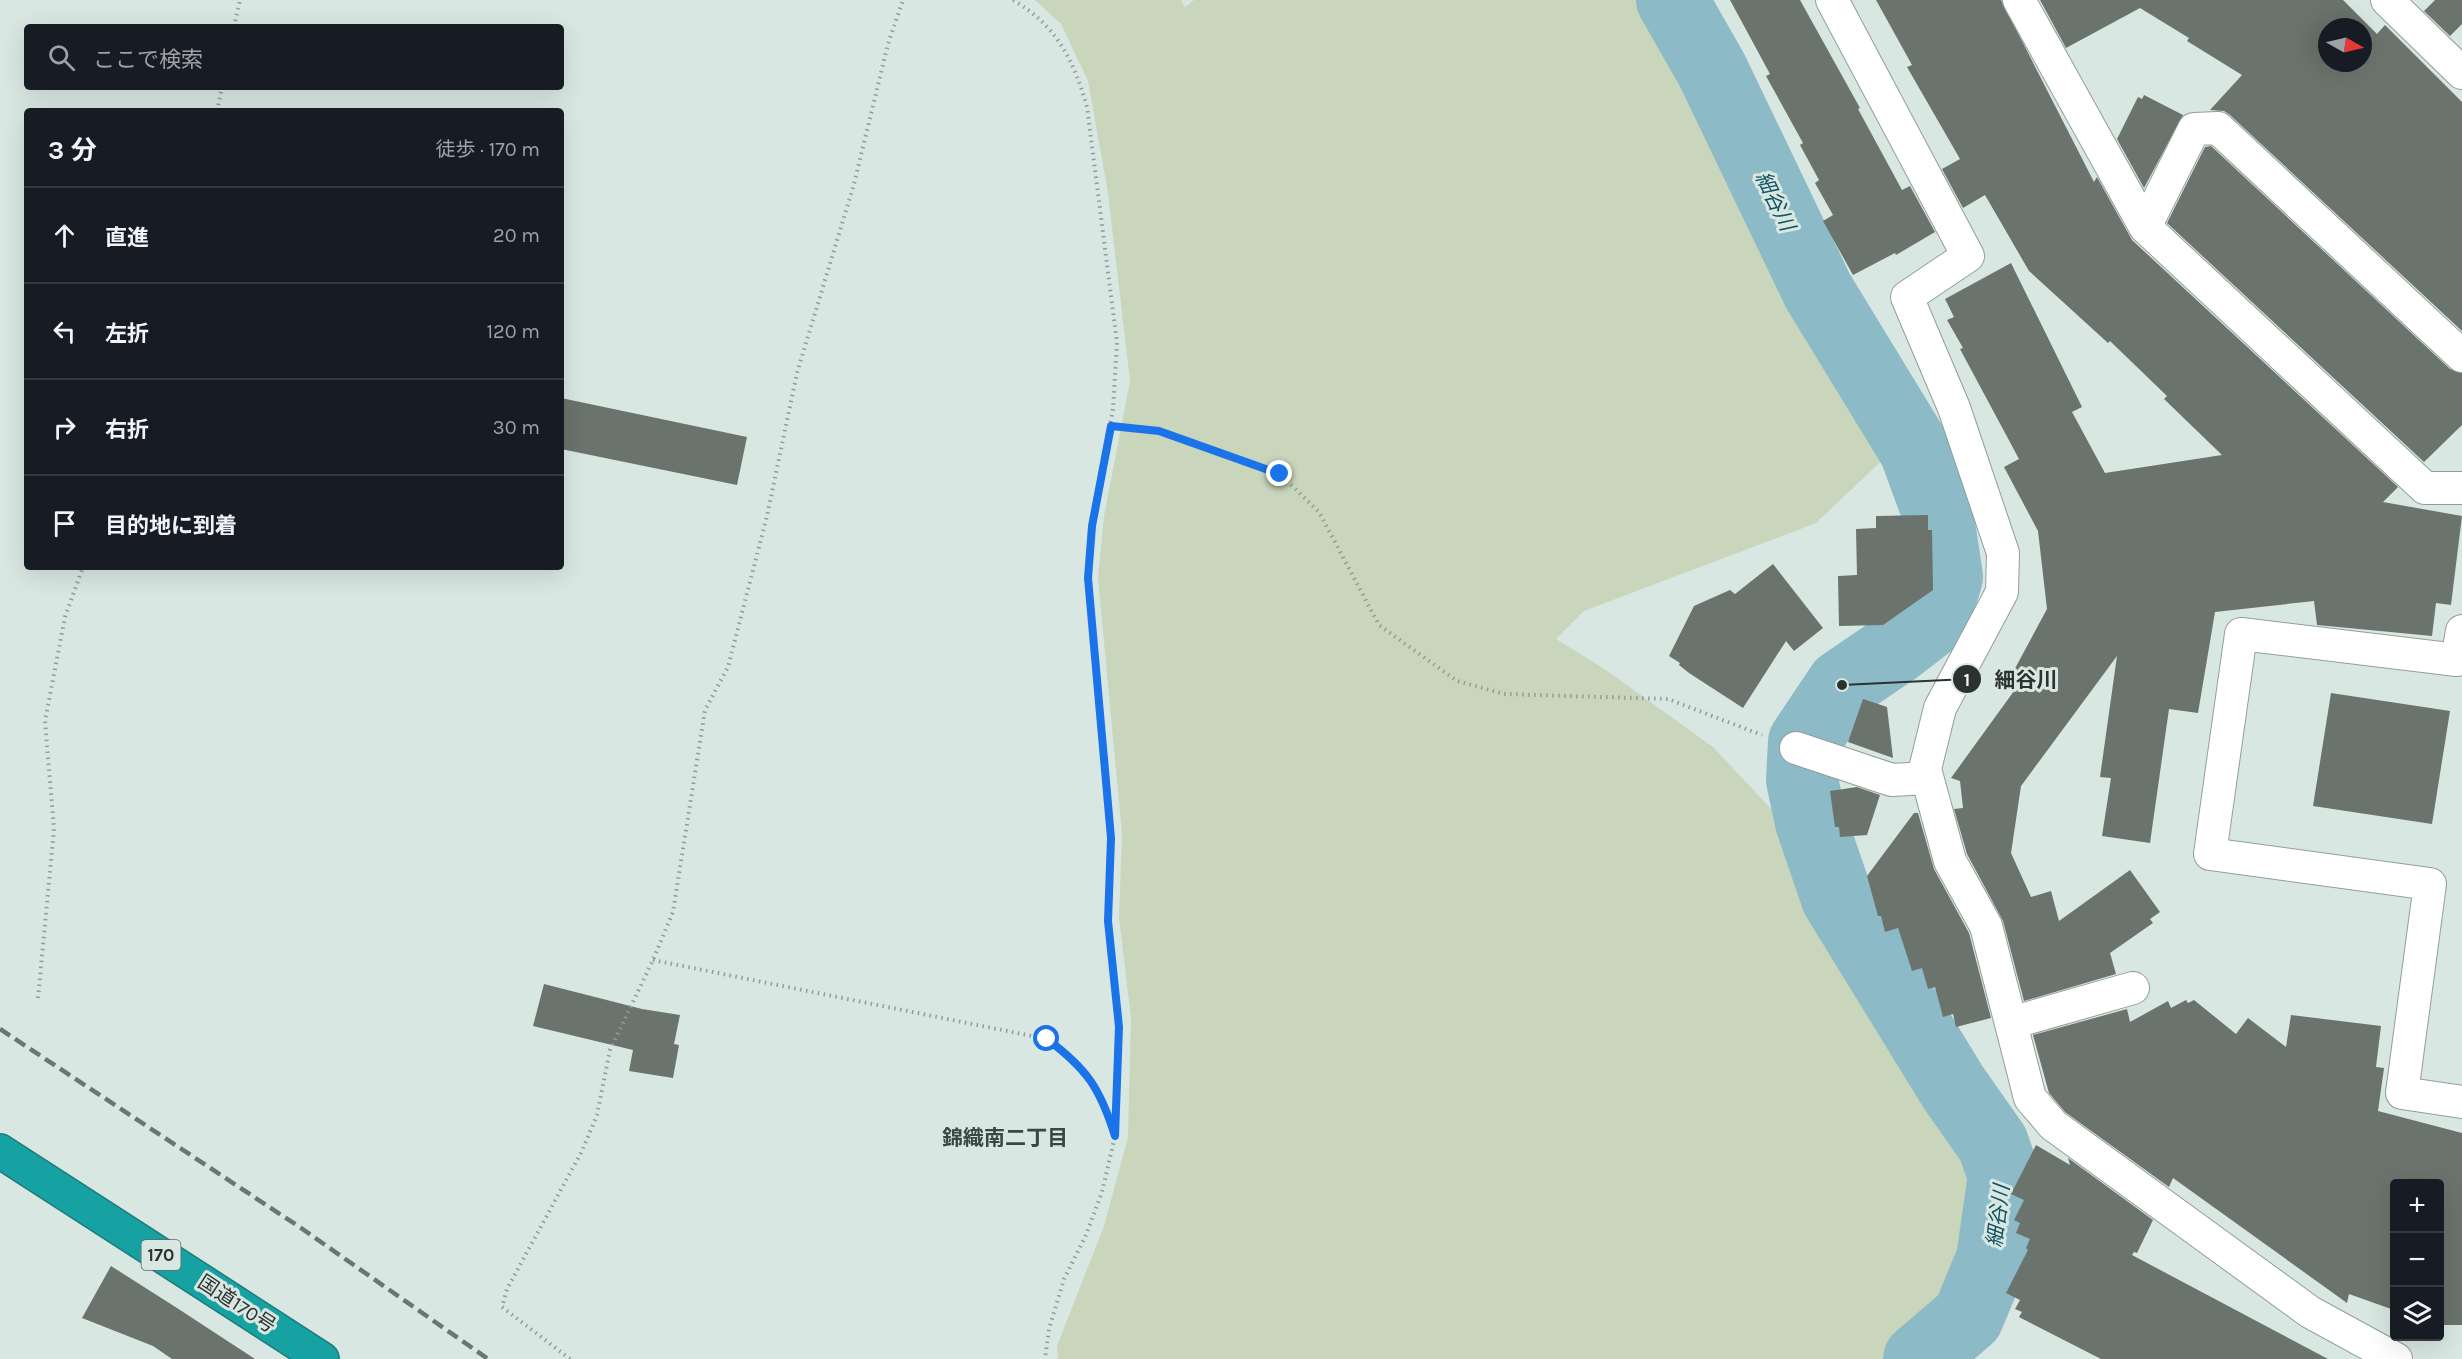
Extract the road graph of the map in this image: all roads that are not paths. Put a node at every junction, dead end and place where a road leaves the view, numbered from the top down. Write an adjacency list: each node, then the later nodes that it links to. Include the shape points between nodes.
1 (1832, 0): 10 (street, via 1968,256 1907,297 1954,408 2003,553 2002,592 1940,708 1925,769)
2 (2019, 0): 5 (street)
3 (2387, 0): 4 (street)
4 (2462, 73)
5 (2145, 227): 6 (street, via 2194,129 2218,128); 7 (street, via 2425,488)
6 (2462, 356)
7 (2462, 488)
8 (2462, 631): 13 (street, via 2457,660 2241,634 2210,854 2430,884 2402,1093)
9 (1796, 748): 10 (street, via 1892,780)
10 (1928, 778): 12 (street, via 1950,861 1986,926)
11 (2133, 988): 12 (street)
12 (2011, 1023): 16 (street, via 2030,1098 2053,1125 2310,1312)
13 (2462, 1102)
14 (0, 1151): 15 (highway, 国道170号 / 170)
15 (322, 1359)
16 (2396, 1359)

